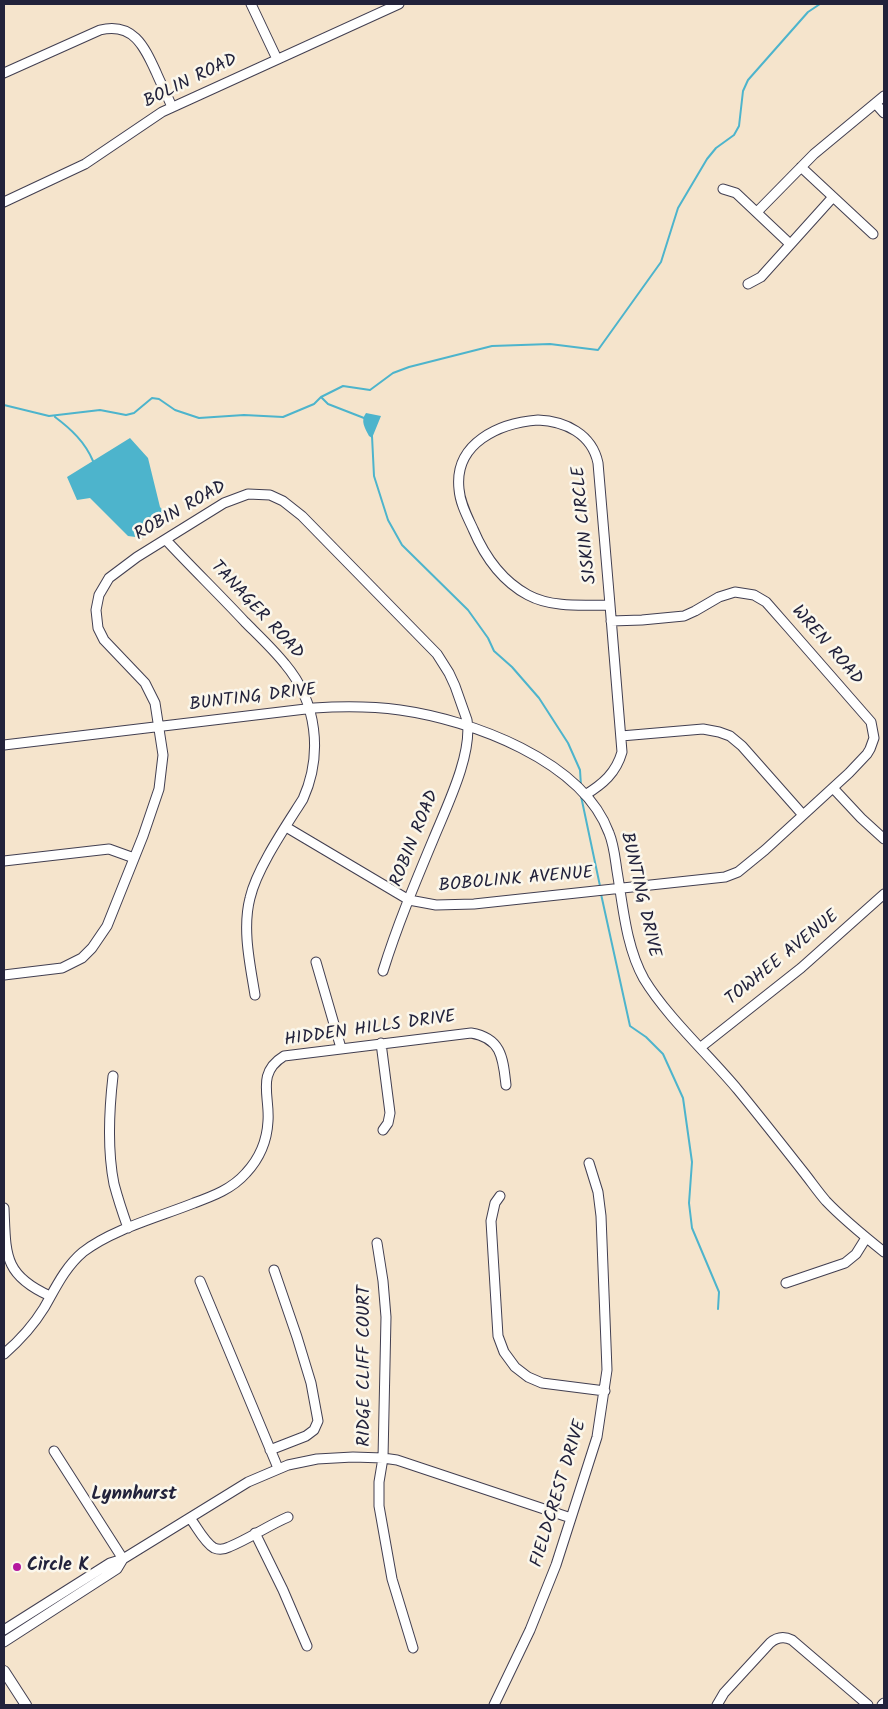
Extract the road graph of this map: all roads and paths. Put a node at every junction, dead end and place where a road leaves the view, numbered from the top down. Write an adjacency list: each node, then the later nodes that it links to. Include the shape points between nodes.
1 (252, 4): 3 (street)
2 (398, 4): 3 (street, BOLIN ROAD)
3 (277, 59): 7 (street, BOLIN ROAD)
4 (4, 73): 7 (street, via 100,30 117,29 135,37 143,46)
5 (884, 96): 6 (street)
6 (876, 104): 8 (street); 9 (street)
7 (172, 107): 12 (street, BOLIN ROAD, via 85,164)
8 (884, 113)
9 (801, 167): 11 (street); 13 (street)
10 (723, 189): 13 (street, via 736,193)
11 (833, 197): 14 (street); 15 (street)
12 (4, 202)
13 (757, 212): 15 (street)
14 (874, 234)
15 (790, 244): 16 (street, via 761,277)
16 (748, 284)
17 (166, 540): 20 (street, TANAGER ROAD, via 285,664); 21 (street, ROBIN ROAD, via 109,578 96,610 98,628 104,640 145,683 152,695); 22 (street, ROBIN ROAD, via 240,496 263,494 283,501 302,516 437,654 455,686)
18 (610, 605): 18 (street, SISKIN CIRCLE, via 598,463 587,440 562,424 538,420 509,425 472,446 458,477 460,497 482,549 495,567 519,590 542,601); 19 (street, SISKIN CIRCLE)
19 (611, 621): 23 (street, SISKIN CIRCLE); 25 (street, WREN ROAD, via 684,616 711,600 735,592 754,595 766,602 873,727 870,749)
20 (308, 709): 21 (street, BUNTING DRIVE); 22 (street, BUNTING DRIVE, via 378,707); 28 (street, TANAGER ROAD, via 315,739 314,768 303,800)
21 (159, 726): 24 (street, BUNTING DRIVE); 30 (street, ROBIN ROAD, via 162,761 159,789)
22 (468, 727): 26 (street, BUNTING DRIVE, via 539,757 564,774); 34 (street, ROBIN ROAD, via 464,757 455,785)
23 (621, 736): 26 (street, SISKIN CIRCLE, via 622,752 617,766 603,784); 27 (street, via 702,729 730,736)
24 (4, 745)
25 (833, 788): 27 (street, WREN ROAD); 29 (street)
26 (585, 796): 32 (street, BUNTING DRIVE, via 601,816 610,835)
27 (803, 815): 32 (street, WREN ROAD, via 732,875)
28 (286, 827): 34 (street, BOBOLINK AVENUE); 38 (street, TANAGER ROAD, via 249,898 248,942)
29 (884, 839)
30 (134, 858): 31 (street, via 109,849); 37 (street, ROBIN ROAD, via 107,926 88,954 62,968)
31 (4, 861)
32 (620, 888): 34 (street, BOBOLINK AVENUE, via 448,906); 41 (street, BUNTING DRIVE, via 632,948 641,973)
33 (884, 894): 41 (street, TOWHEE AVENUE, via 801,968)
34 (408, 900): 36 (street, ROBIN ROAD)
35 (316, 962): 40 (street)
36 (383, 972)
37 (4, 975)
38 (254, 995)
39 (381, 1043): 40 (street, HIDDEN HILLS DRIVE); 43 (street, HIDDEN HILLS DRIVE, via 465,1033 482,1035 492,1041 500,1052); 44 (street, via 390,1114)
40 (341, 1048): 48 (street, HIDDEN HILLS DRIVE, via 291,1054 279,1059 271,1068 265,1084 268,1113 264,1141 253,1165 235,1184)
41 (701, 1048): 49 (street, BUNTING DRIVE, via 738,1089 826,1200)
42 (113, 1076): 48 (street, via 111,1158 114,1183)
43 (506, 1085)
44 (383, 1130)
45 (589, 1163): 57 (street, FIELDCREST DRIVE, via 601,1216)
46 (500, 1196): 57 (street, via 491,1221 497,1327 504,1352 515,1367 535,1381)
47 (4, 1208): 55 (street, via 10,1264 28,1285)
48 (128, 1228): 55 (street, HIDDEN HILLS DRIVE, via 83,1253 69,1267)
49 (866, 1238): 51 (street, BUNTING DRIVE); 54 (street, via 856,1254 845,1263)
50 (377, 1243): 60 (street, RIDGE CLIFF COURT, via 386,1317)
51 (884, 1252)
52 (274, 1270): 58 (street, via 311,1383 318,1421 306,1436)
53 (200, 1280): 58 (street)
54 (786, 1283)
55 (50, 1296): 56 (street, HIDDEN HILLS DRIVE, via 26,1332)
56 (4, 1354)
57 (605, 1391): 64 (street, FIELDCREST DRIVE, via 597,1437)
58 (270, 1450): 61 (street)
59 (54, 1451): 66 (street)
60 (383, 1458): 61 (street, via 317,1459); 64 (street); 70 (street, RIDGE CLIFF COURT, via 378,1494 381,1523 392,1579)
61 (278, 1468): 63 (street, via 248,1482)
62 (288, 1517): 65 (street)
63 (190, 1518): 65 (street, via 208,1542 220,1550); 66 (street)
64 (571, 1518): 73 (street, FIELDCREST DRIVE, via 530,1630)
65 (255, 1533): 69 (street)
66 (123, 1559): 67 (street, via 110,1563); 68 (street, via 116,1569)
67 (4, 1630)
68 (4, 1642)
69 (307, 1646)
70 (413, 1648)
71 (5, 1675): 72 (main road)
72 (26, 1705)
73 (494, 1705)
74 (718, 1705): 75 (street, via 724,1693 770,1643 783,1637 792,1640)
75 (868, 1705)

